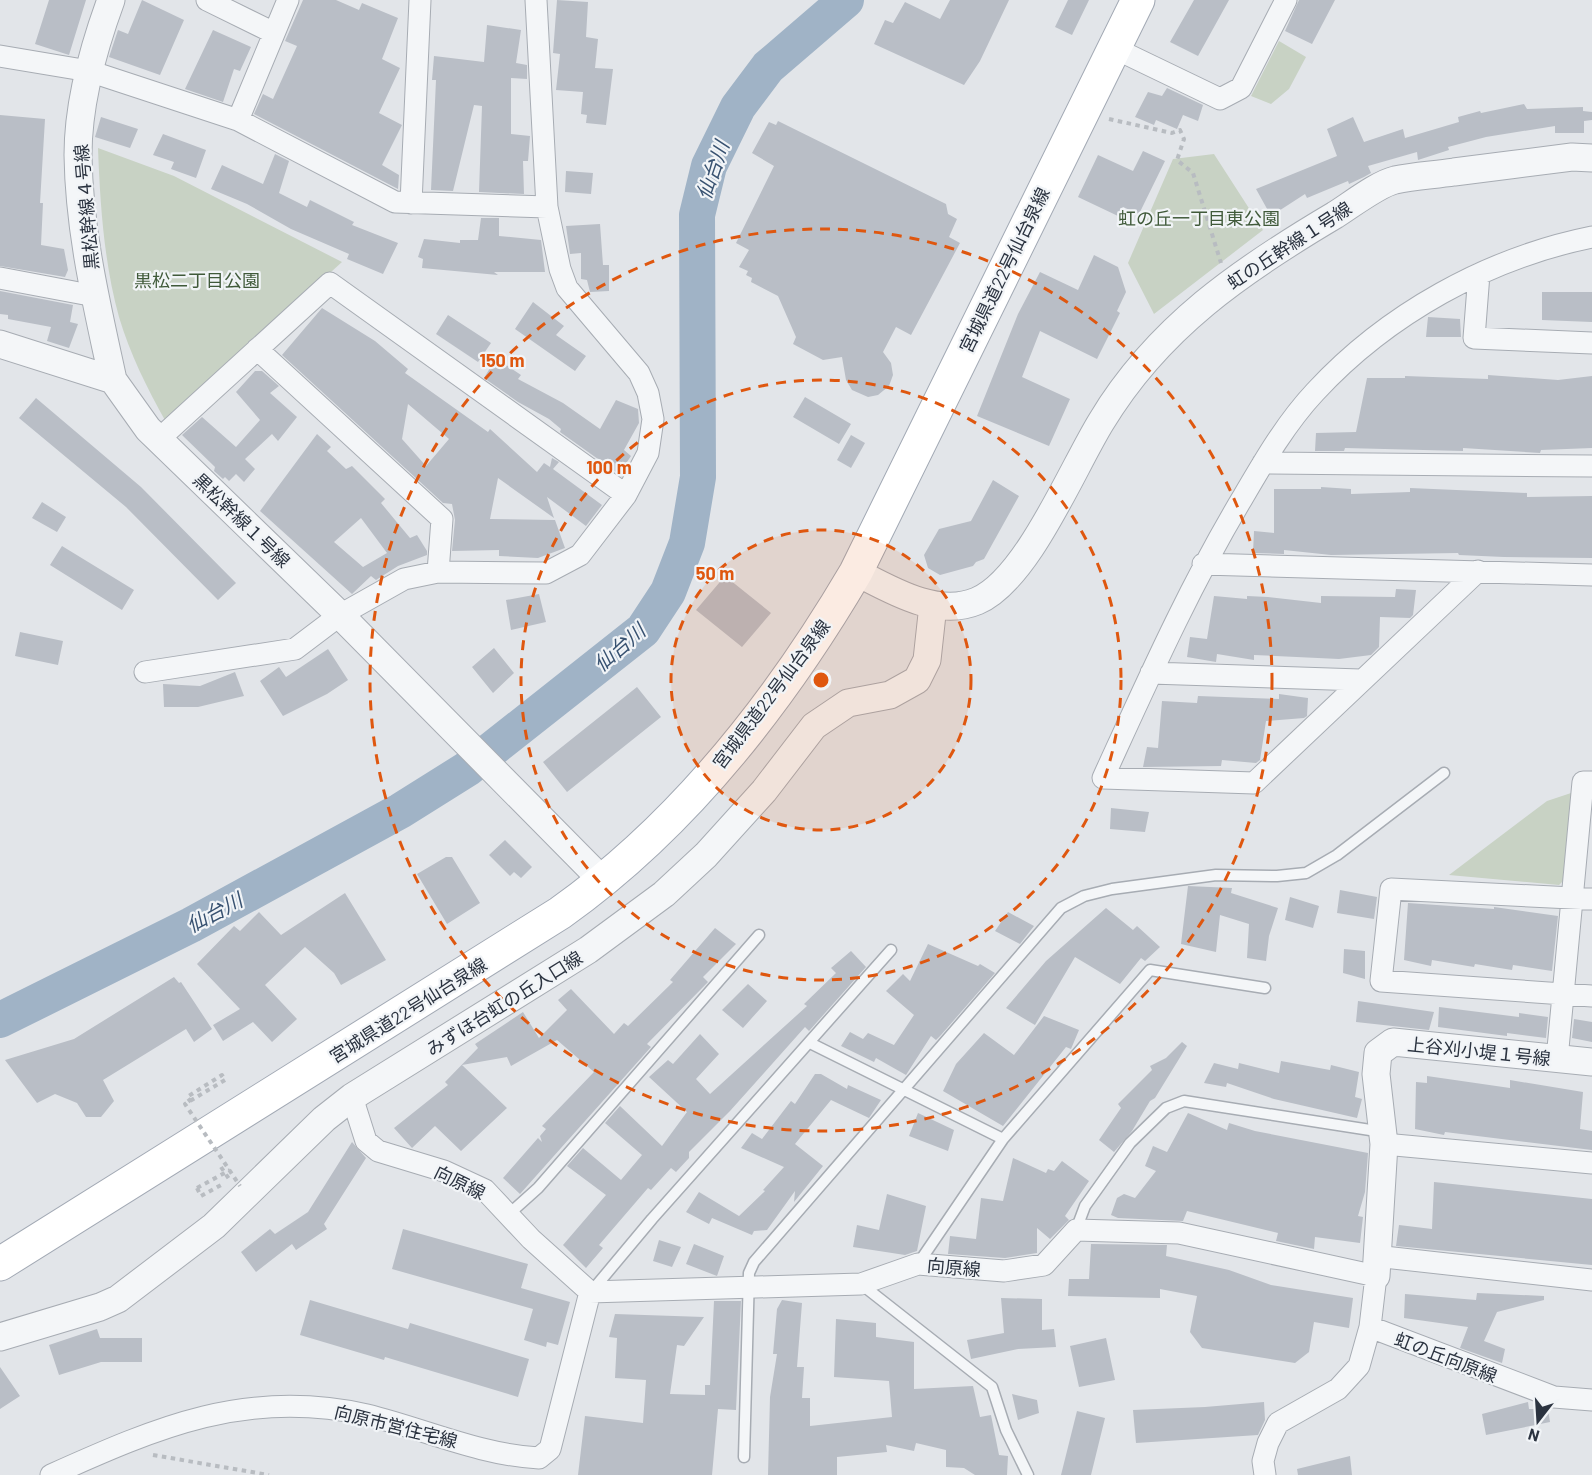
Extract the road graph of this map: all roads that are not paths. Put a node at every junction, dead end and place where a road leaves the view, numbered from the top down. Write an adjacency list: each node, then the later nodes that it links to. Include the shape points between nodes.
1 (111, 0): 12 (street, 黒松幹線４号線)
2 (207, 0): 9 (street)
3 (288, 0): 9 (street)
4 (420, 0): 15 (street)
5 (519, 0): 6 (street)
6 (536, 0): 16 (street)
7 (1138, 0): 10 (main road, 宮城県道22号仙台泉線)
8 (1286, 0): 10 (street, via 1241,88 1220,99)
9 (274, 33): 13 (street)
10 (1114, 48): 32 (main road, 宮城県道22号仙台泉線)
11 (0, 56): 12 (street)
12 (89, 71): 13 (street); 20 (street, 黒松幹線４号線, via 78,154 86,252)
13 (238, 120): 15 (street, via 395,202)
14 (1592, 158): 34 (street, 虹の丘幹線１号線, via 1572,157 1392,181 1261,259 1182,322 1137,368 1101,421 1027,552 1003,584 977,601)
15 (411, 203): 16 (street)
16 (547, 207): 28 (street, via 567,288 639,373 648,393 653,419 648,453)
17 (1592, 237): 18 (street, via 1521,255)
18 (1479, 274): 21 (street, via 1474,339); 26 (street, via 1387,328 1339,367 1313,394)
19 (0, 278): 20 (street)
20 (95, 296): 24 (street, 黒松幹線４号線)
21 (1592, 343)
22 (0, 344): 24 (street)
23 (257, 349): 25 (street); 28 (street, via 330,283); 31 (street, via 442,519)
24 (113, 380): 25 (street, 黒松幹線１号線)
25 (158, 440): 35 (street, 黒松幹線１号線)
26 (1263, 463): 27 (street); 29 (street)
27 (1592, 466)
28 (626, 495): 31 (street, via 580,555 546,573)
29 (1203, 564): 30 (street); 37 (street)
30 (1478, 571): 33 (street); 38 (street)
31 (438, 572): 35 (street, via 404,579)
32 (856, 572): 34 (street, 虹の丘幹線１号線); 41 (main road, 宮城県道22号仙台泉線, via 800,662 733,751 650,841)
33 (1592, 575)
34 (933, 605): 52 (street, みずほ台虹の丘入口線, via 927,660 917,680 890,695 848,703 814,726 757,799 664,894 588,950)
35 (340, 615): 36 (street, via 296,649); 41 (street, 黒松幹線１号線)
36 (145, 672)
37 (1152, 672): 38 (street); 38 (street, via 1103,778 1254,783)
38 (1360, 680)
39 (1444, 773): 51 (lane, via 1336,855 1306,873 1216,875 1112,889 1061,908)
40 (1592, 782): 42 (street, via 1583,782)
41 (604, 882): 58 (main road, 宮城県道22号仙台泉線, via 479,966)
42 (1582, 898): 46 (street); 46 (street, via 1391,889 1381,981)
43 (759, 935): 56 (lane, via 538,1188)
44 (891, 950): 48 (lane)
45 (1265, 988): 54 (lane, via 1150,970)
46 (1564, 994): 47 (street); 49 (street)
47 (1592, 996)
48 (810, 1043): 51 (lane); 64 (lane)
49 (1557, 1059): 50 (street, 上谷刈小堤１号線); 53 (street, 上谷刈小堤１号線, via 1393,1042 1378,1053 1376,1074)
50 (1592, 1062)
51 (904, 1090): 54 (lane); 63 (lane, via 754,1262 749,1273)
52 (352, 1097): 56 (street, 向原線, via 366,1141 378,1151 444,1171 485,1190); 66 (street, みずほ台虹の丘入口線, via 324,1119 214,1226 118,1299)
53 (1383, 1138): 55 (street); 57 (lane, via 1184,1101 1166,1108 1130,1143 1084,1206); 60 (street, 上谷刈小堤１号線)
54 (1003, 1139): 59 (lane)
55 (1592, 1164)
56 (509, 1214): 64 (street, 向原線)
57 (1076, 1230): 59 (street, 向原線, via 1044,1265 1004,1271); 60 (street, via 1179,1233)
58 (0, 1264)
59 (918, 1264): 62 (street, 向原線)
60 (1376, 1266): 61 (street); 65 (street)
61 (1592, 1280)
62 (861, 1284): 63 (street, 向原線); 70 (lane, via 992,1387 1006,1430)
63 (751, 1286): 64 (street, 向原線); 68 (lane)
64 (590, 1292): 69 (street, 向原市営住宅線, via 550,1449 539,1458 510,1456 366,1415 313,1407 261,1407 213,1413 134,1439)
65 (1370, 1327): 67 (street, 虹の丘向原線, via 1554,1396); 71 (street, via 1359,1366 1338,1389 1278,1423 1263,1461)
66 (0, 1337)
67 (1592, 1400)
68 (744, 1457)
69 (51, 1475)
70 (1028, 1475)
71 (1265, 1475)

